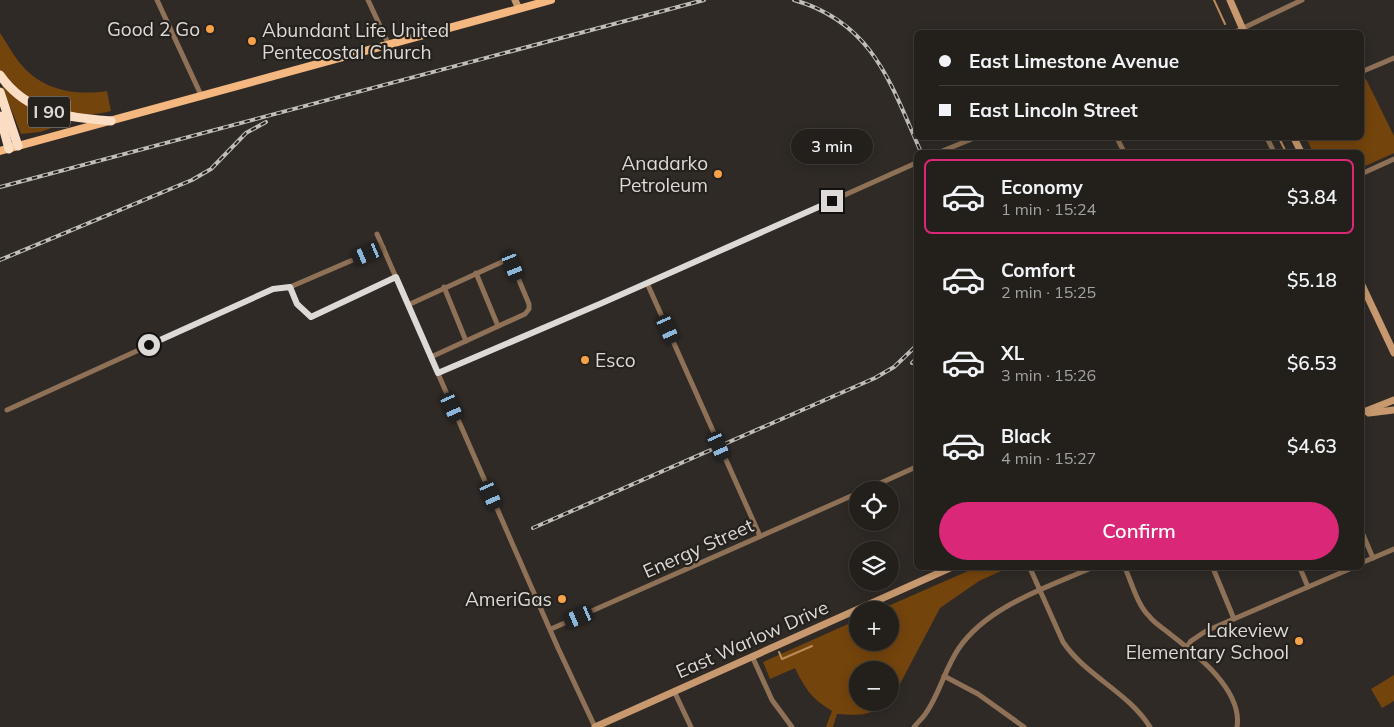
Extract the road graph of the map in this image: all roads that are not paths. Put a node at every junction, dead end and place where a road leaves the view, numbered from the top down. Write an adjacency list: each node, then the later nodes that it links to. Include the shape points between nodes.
1 (157, 0): 15 (street)
2 (368, 0): 10 (street)
3 (515, 0): 7 (street)
4 (551, 0): 7 (main road)
5 (1230, 0): 8 (street)
6 (1302, 0): 9 (street)
7 (519, 9): 10 (main road)
8 (1243, 30)
9 (1245, 30)
10 (388, 44): 15 (main road)
11 (1394, 58): 12 (street)
12 (1364, 71)
13 (0, 75): 17 (highway, I 90, via 21,97 41,109 62,116)
14 (0, 92): 19 (highway, I 90)
15 (201, 95): 17 (main road)
16 (0, 116): 19 (highway)
17 (111, 121): 19 (main road)
18 (969, 140): 20 (street)
19 (9, 149)
20 (945, 150)
21 (1394, 159): 23 (street)
22 (914, 164): 28 (street)
23 (1364, 173)
24 (377, 234): 25 (street)
25 (383, 247): 27 (street); 29 (street)
26 (476, 273): 30 (street); 33 (street); 33 (street, via 504,261 510,262 526,296 529,310)
27 (396, 277): 29 (street, via 311,317 297,304); 32 (street)
28 (647, 283): 37 (street); 46 (street)
29 (290, 287): 39 (street, via 273,289)
30 (444, 287): 32 (street); 34 (street)
31 (1364, 289): 35 (street)
32 (408, 305): 36 (street)
33 (498, 326): 34 (street)
34 (466, 341): 36 (street)
35 (1394, 352)
36 (430, 357): 37 (street)
37 (438, 373): 61 (street)
38 (1394, 400): 41 (street)
39 (7, 410)
40 (1394, 410): 42 (street)
41 (1364, 412)
42 (1364, 413)
43 (914, 468): 44 (street)
44 (885, 481)
45 (849, 497): 46 (street, Energy Street)
46 (760, 536): 61 (street, Energy Street)
47 (1364, 537): 49 (street)
48 (1394, 549): 49 (street)
49 (1373, 558): 50 (street)
50 (1364, 562)
51 (946, 570): 63 (street, East Warlow Drive)
52 (1031, 570): 59 (street)
53 (1086, 570): 59 (street)
54 (1126, 570): 62 (street, via 1149,617)
55 (1214, 570): 60 (street)
56 (1301, 570): 58 (street)
57 (1347, 570): 58 (street)
58 (1308, 587): 60 (street)
59 (1040, 590): 64 (street, via 984,621 958,649); 71 (street, via 1070,652 1140,712)
60 (1234, 619): 62 (street, via 1206,631)
61 (551, 629): 66 (street)
62 (1187, 647): 72 (street, via 1230,694 1239,718)
63 (752, 656): 65 (street, East Warlow Drive); 68 (street, via 772,700)
64 (944, 676): 69 (street, via 926,713); 70 (street, via 978,694)
65 (674, 692): 66 (street, East Warlow Drive); 67 (street)
66 (595, 727)
67 (691, 727)
68 (792, 727)
69 (914, 727)
70 (1024, 727)
71 (1150, 727)
72 (1237, 727)

